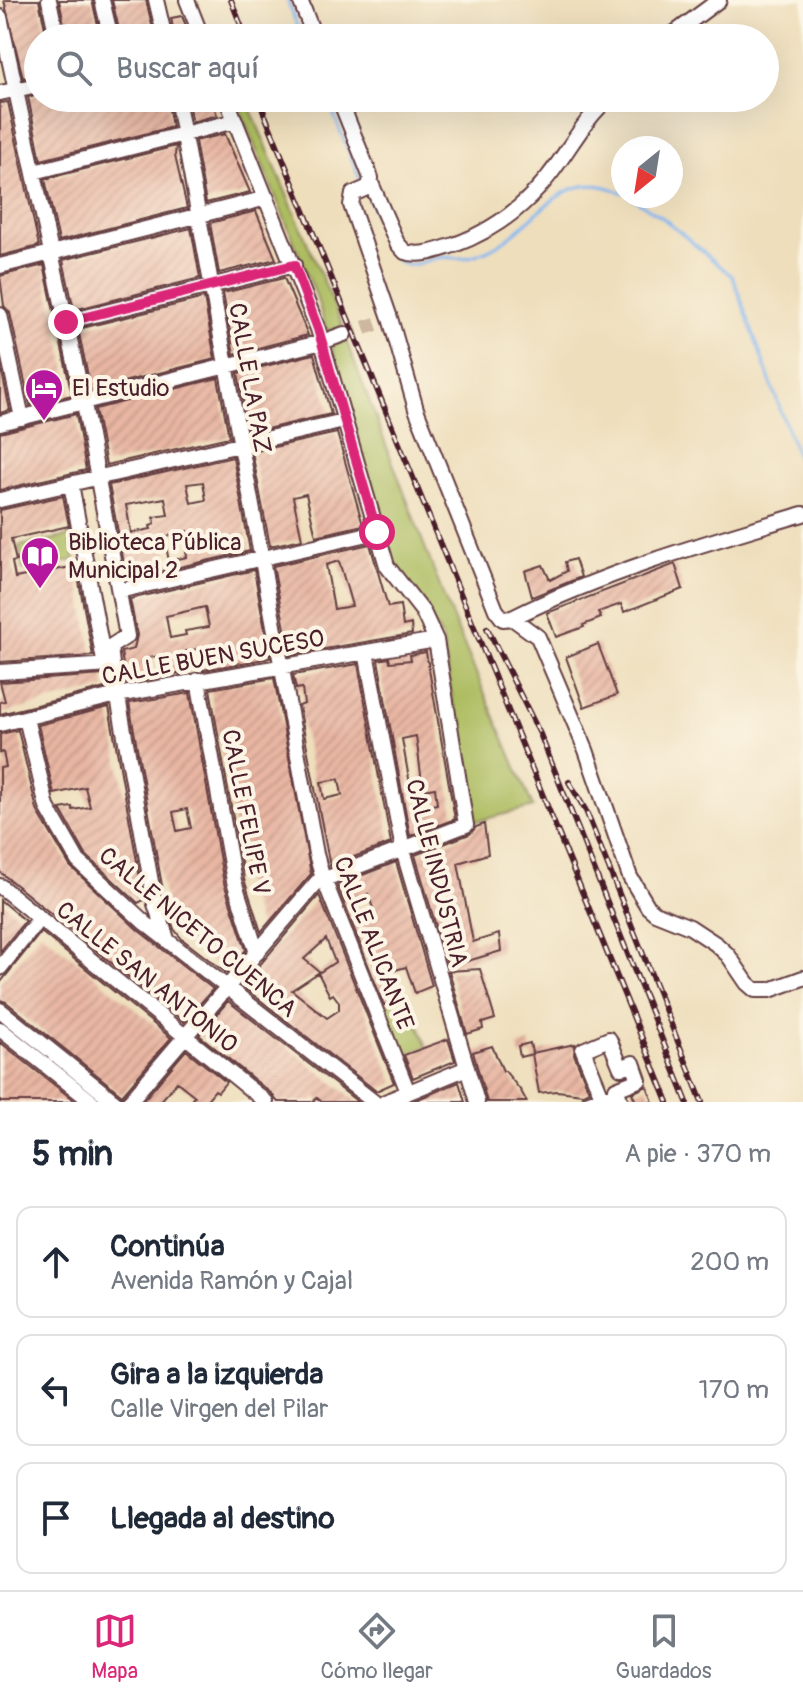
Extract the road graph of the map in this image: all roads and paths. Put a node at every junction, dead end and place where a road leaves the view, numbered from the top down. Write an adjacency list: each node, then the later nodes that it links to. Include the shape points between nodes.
1 (49, 0): 8 (street)
2 (102, 0): 9 (street)
3 (156, 0): 10 (street)
4 (187, 0): 11 (street)
5 (300, 0): 12 (street)
6 (719, 0): 13 (street)
7 (0, 17): 15 (street)
8 (54, 24)
9 (108, 24)
10 (162, 24)
11 (196, 24)
12 (309, 24)
13 (687, 24)
14 (24, 88): 15 (street)
15 (16, 90): 16 (street); 23 (street)
16 (0, 93)
17 (180, 112): 22 (street, CALLE LA PAZ)
18 (231, 112): 21 (street)
19 (344, 112): 24 (street)
20 (597, 112): 24 (street, via 529,198 490,228 430,253 405,252 397,243)
21 (235, 121): 22 (street); 25 (street)
22 (184, 134): 23 (street); 26 (street, CALLE LA PAZ)
23 (34, 172): 27 (street)
24 (371, 183): 48 (street, via 353,194 351,205 383,321 496,610 503,619)
25 (267, 198): 26 (street); 28 (street)
26 (198, 216): 27 (street); 30 (street, CALLE LA PAZ)
27 (52, 253): 29 (street); 32 (street)
28 (294, 265): 30 (street); 34 (street)
29 (0, 266)
30 (211, 285): 32 (street); 35 (street, CALLE LA PAZ)
31 (0, 315): 37 (street)
32 (66, 322): 36 (street)
33 (344, 334): 34 (street)
34 (322, 342): 35 (street); 38 (street)
35 (225, 367): 36 (street); 40 (street, CALLE LA PAZ)
36 (83, 402): 37 (street); 41 (street)
37 (22, 418): 39 (street)
38 (344, 421): 40 (street); 45 (street)
39 (0, 423)
40 (240, 444): 41 (street); 46 (street, CALLE LA PAZ)
41 (97, 478): 42 (street); 47 (street)
42 (71, 484): 43 (street); 51 (street)
43 (0, 500)
44 (803, 514): 48 (street, via 609,577)
45 (377, 532): 46 (street); 49 (street, via 387,566 423,612)
46 (261, 559): 47 (street); 52 (street, CALLE LA PAZ)
47 (119, 591): 51 (street, via 127,636 110,647)
48 (512, 618): 65 (street, via 538,637 586,750 630,877 648,907 716,944 755,990 765,992)
49 (436, 640): 50 (street, CALLE BUEN SUCESO); 58 (street, via 466,825)
50 (366, 652): 52 (street, CALLE BUEN SUCESO); 58 (street, CALLE INDUSTRIA)
51 (108, 665): 53 (street); 55 (street)
52 (281, 666): 54 (street, CALLE BUEN SUCESO); 59 (street, CALLE ALICANTE)
53 (0, 672)
54 (198, 680): 55 (street, CALLE BUEN SUCESO); 63 (street, CALLE FELIPE V, via 234,881)
55 (117, 695): 56 (street, CALLE BUEN SUCESO); 62 (street, via 155,904)
56 (26, 718): 57 (street, CALLE BUEN SUCESO); 62 (street, CALLE NICETO CUENCA, via 47,807 75,857)
57 (0, 724)
58 (403, 850): 59 (street); 70 (street, CALLE INDUSTRIA)
59 (324, 879): 63 (street); 72 (street, CALLE ALICANTE)
60 (0, 886): 61 (street, CALLE SAN ANTONIO)
61 (40, 918): 64 (street); 69 (street, CALLE SAN ANTONIO)
62 (167, 939): 66 (street, CALLE NICETO CUENCA)
63 (257, 953): 66 (street)
64 (0, 968)
65 (803, 978)
66 (227, 987): 69 (street); 77 (street, CALLE NICETO CUENCA)
67 (0, 1010): 74 (street)
68 (0, 1029): 73 (street)
69 (183, 1037): 75 (street); 76 (street, CALLE SAN ANTONIO)
70 (467, 1068): 72 (street); 79 (street, CALLE INDUSTRIA)
71 (622, 1086): 71 (street, via 639,1080 633,1063 621,1068 609,1039 583,1050 601,1094 620,1099 616,1089); 82 (street)
72 (408, 1092): 78 (street)
73 (92, 1102)
74 (115, 1102)
75 (129, 1102)
76 (266, 1102)
77 (374, 1102)
78 (385, 1102)
79 (477, 1102)
80 (589, 1102): 81 (street)
81 (613, 1102)
82 (627, 1102)

